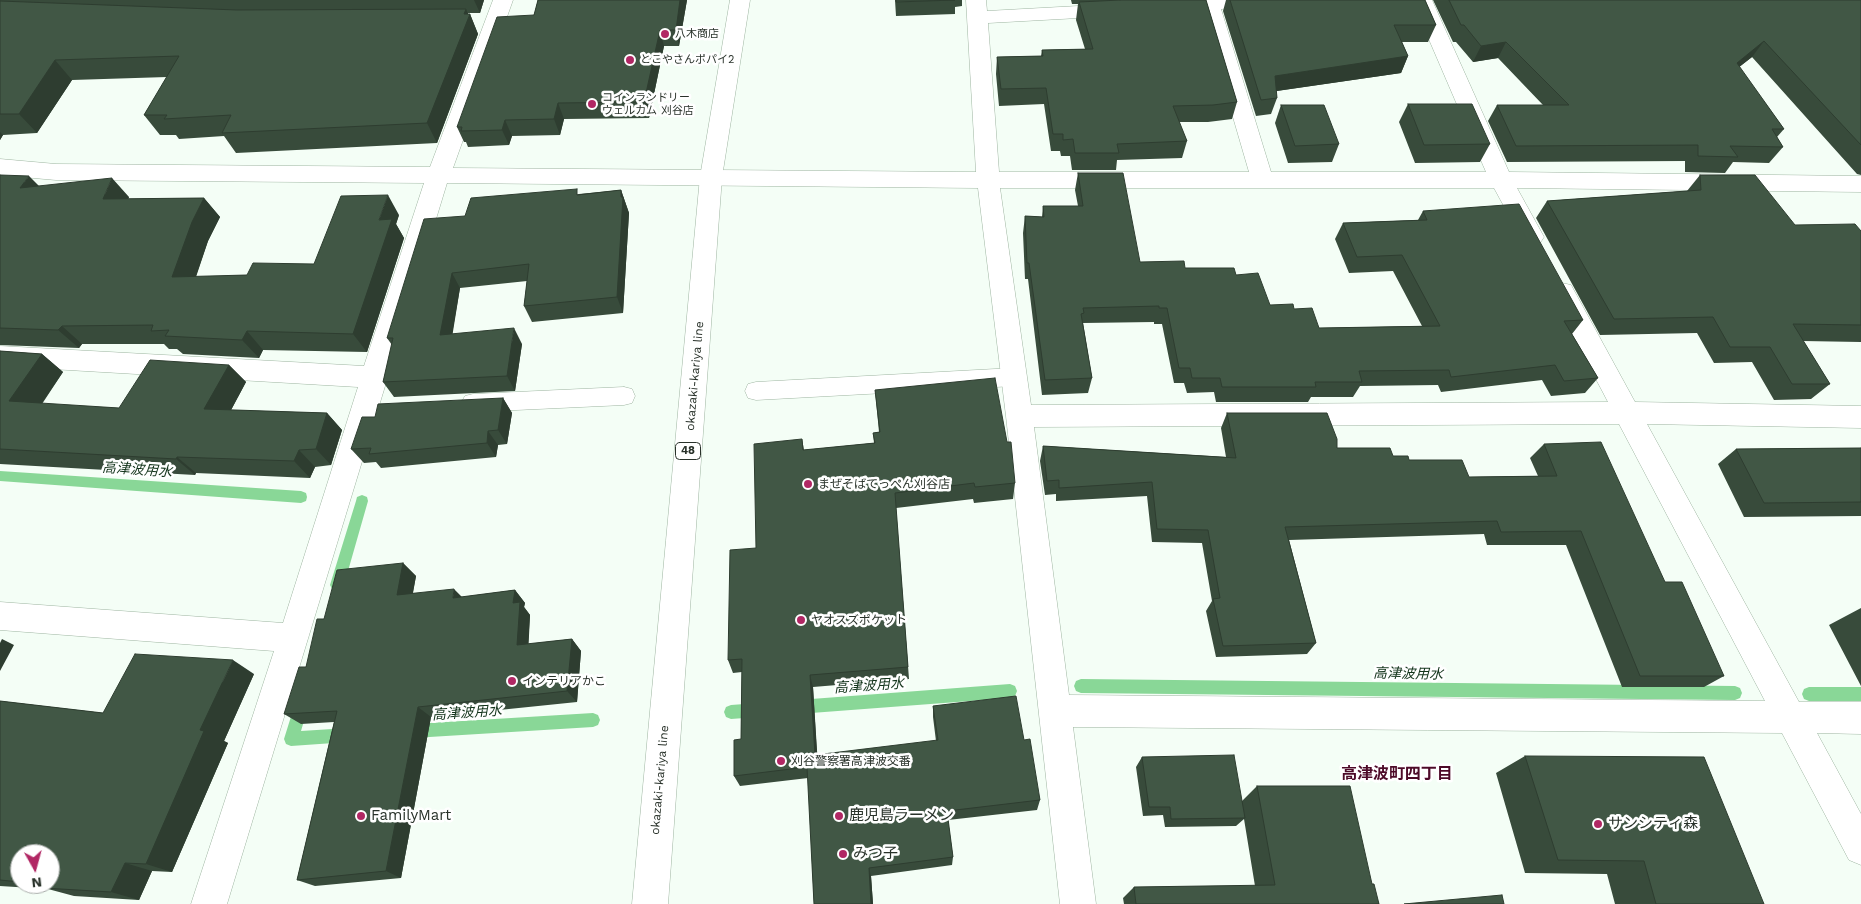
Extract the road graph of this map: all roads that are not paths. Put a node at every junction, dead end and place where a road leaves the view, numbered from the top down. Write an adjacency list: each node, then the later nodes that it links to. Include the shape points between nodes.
1 (502, 0): 8 (street, via 485,21)
2 (740, 0): 9 (street, okazaki-kariya line / 48)
3 (1270, 0): 5 (street)
4 (1422, 0): 12 (street)
5 (1210, 4): 6 (street, via 1142,8); 10 (street)
6 (977, 9): 11 (street)
7 (0, 167): 8 (street, via 56,172)
8 (438, 175): 9 (street); 15 (street)
9 (711, 177): 11 (street); 30 (street, okazaki-kariya line / 48)
10 (1262, 179): 11 (street); 12 (street)
11 (988, 180): 16 (street)
12 (1501, 180): 13 (street); 20 (street)
13 (1861, 184)
14 (0, 356): 15 (street)
15 (374, 377): 24 (street, via 376,408)
16 (1014, 377): 17 (lane); 21 (street)
17 (756, 391)
18 (624, 396): 19 (lane)
19 (456, 404)
20 (1627, 413): 21 (street); 22 (street); 26 (street)
21 (1019, 416): 25 (street)
22 (1861, 417)
23 (0, 616): 24 (street)
24 (294, 638): 29 (street)
25 (1054, 711): 26 (street); 31 (street)
26 (1790, 718): 27 (street); 28 (street)
27 (1861, 718)
28 (1861, 848)
29 (209, 904)
30 (650, 904)
31 (1078, 904)

